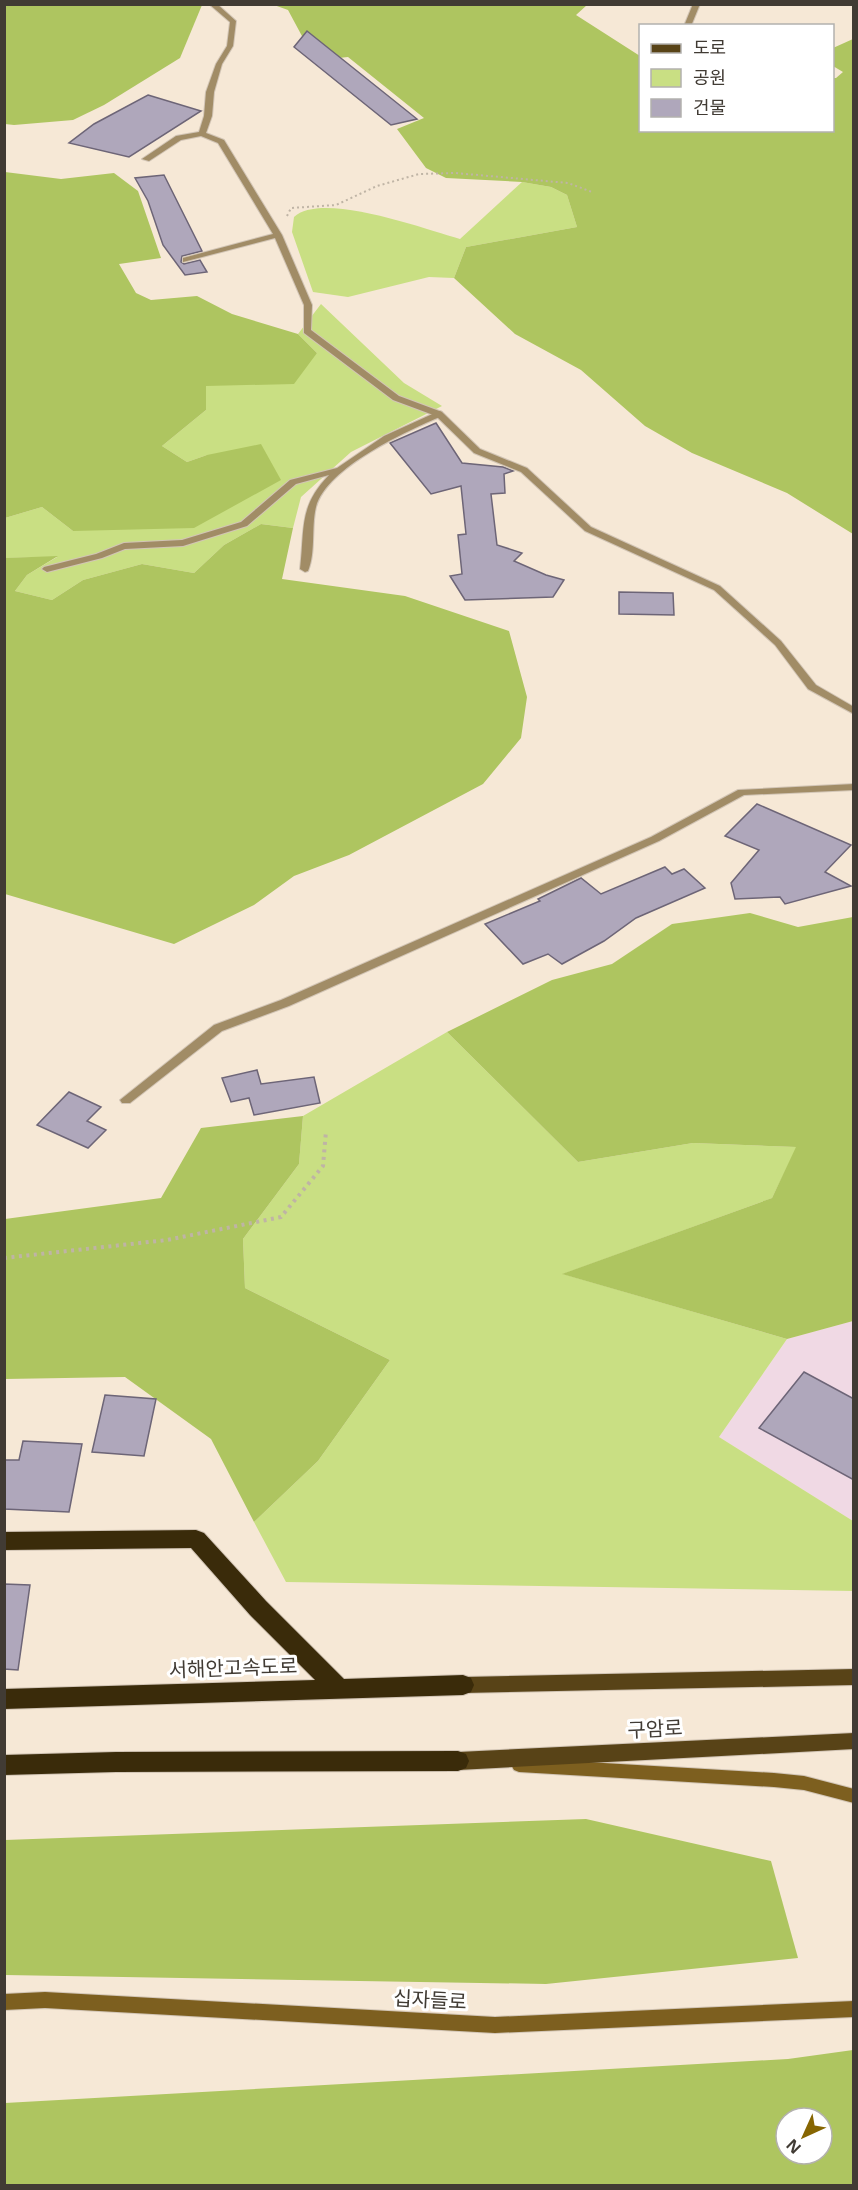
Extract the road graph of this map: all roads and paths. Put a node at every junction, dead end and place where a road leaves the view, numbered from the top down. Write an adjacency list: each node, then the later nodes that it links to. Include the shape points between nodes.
1 (212, 4): 4 (street, via 233,21 230,46 210,92)
2 (697, 4): 3 (street)
3 (688, 24)
4 (202, 134): 5 (street, via 179,138); 7 (street, via 221,142)
5 (146, 159)
6 (592, 192): 7 (path, via 568,183 454,173 418,174 377,186 336,205 291,208)
7 (278, 235): 8 (street); 9 (street, via 308,305 307,330 396,398)
8 (186, 260)
9 (439, 414): 10 (street, via 410,426); 13 (street, via 477,451 524,470 588,529 717,588 778,644 812,687)
10 (339, 470): 11 (street, via 293,482 244,524 183,543 124,546); 12 (street, via 312,501)
11 (47, 568)
12 (305, 569)
13 (854, 711)
14 (854, 787): 15 (street, via 742,792 655,839 285,1003 218,1028)
15 (126, 1100)
16 (326, 1131): 17 (path, via 323,1166 281,1217 167,1240)
17 (4, 1258)
18 (4, 1541): 21 (highway, via 196,1539)
19 (854, 1677): 20 (main road)
20 (463, 1685): 21 (highway, 서해안고속도로)
21 (339, 1689): 22 (highway, 서해안고속도로)
22 (4, 1699)
23 (854, 1741): 24 (main road, 구암로)
24 (458, 1761): 25 (highway); 26 (main road, via 774,1780)
25 (4, 1765)
26 (854, 1796)
27 (4, 2002): 28 (main road, 십자들로, via 45,2000 495,2025)
28 (854, 2009)

